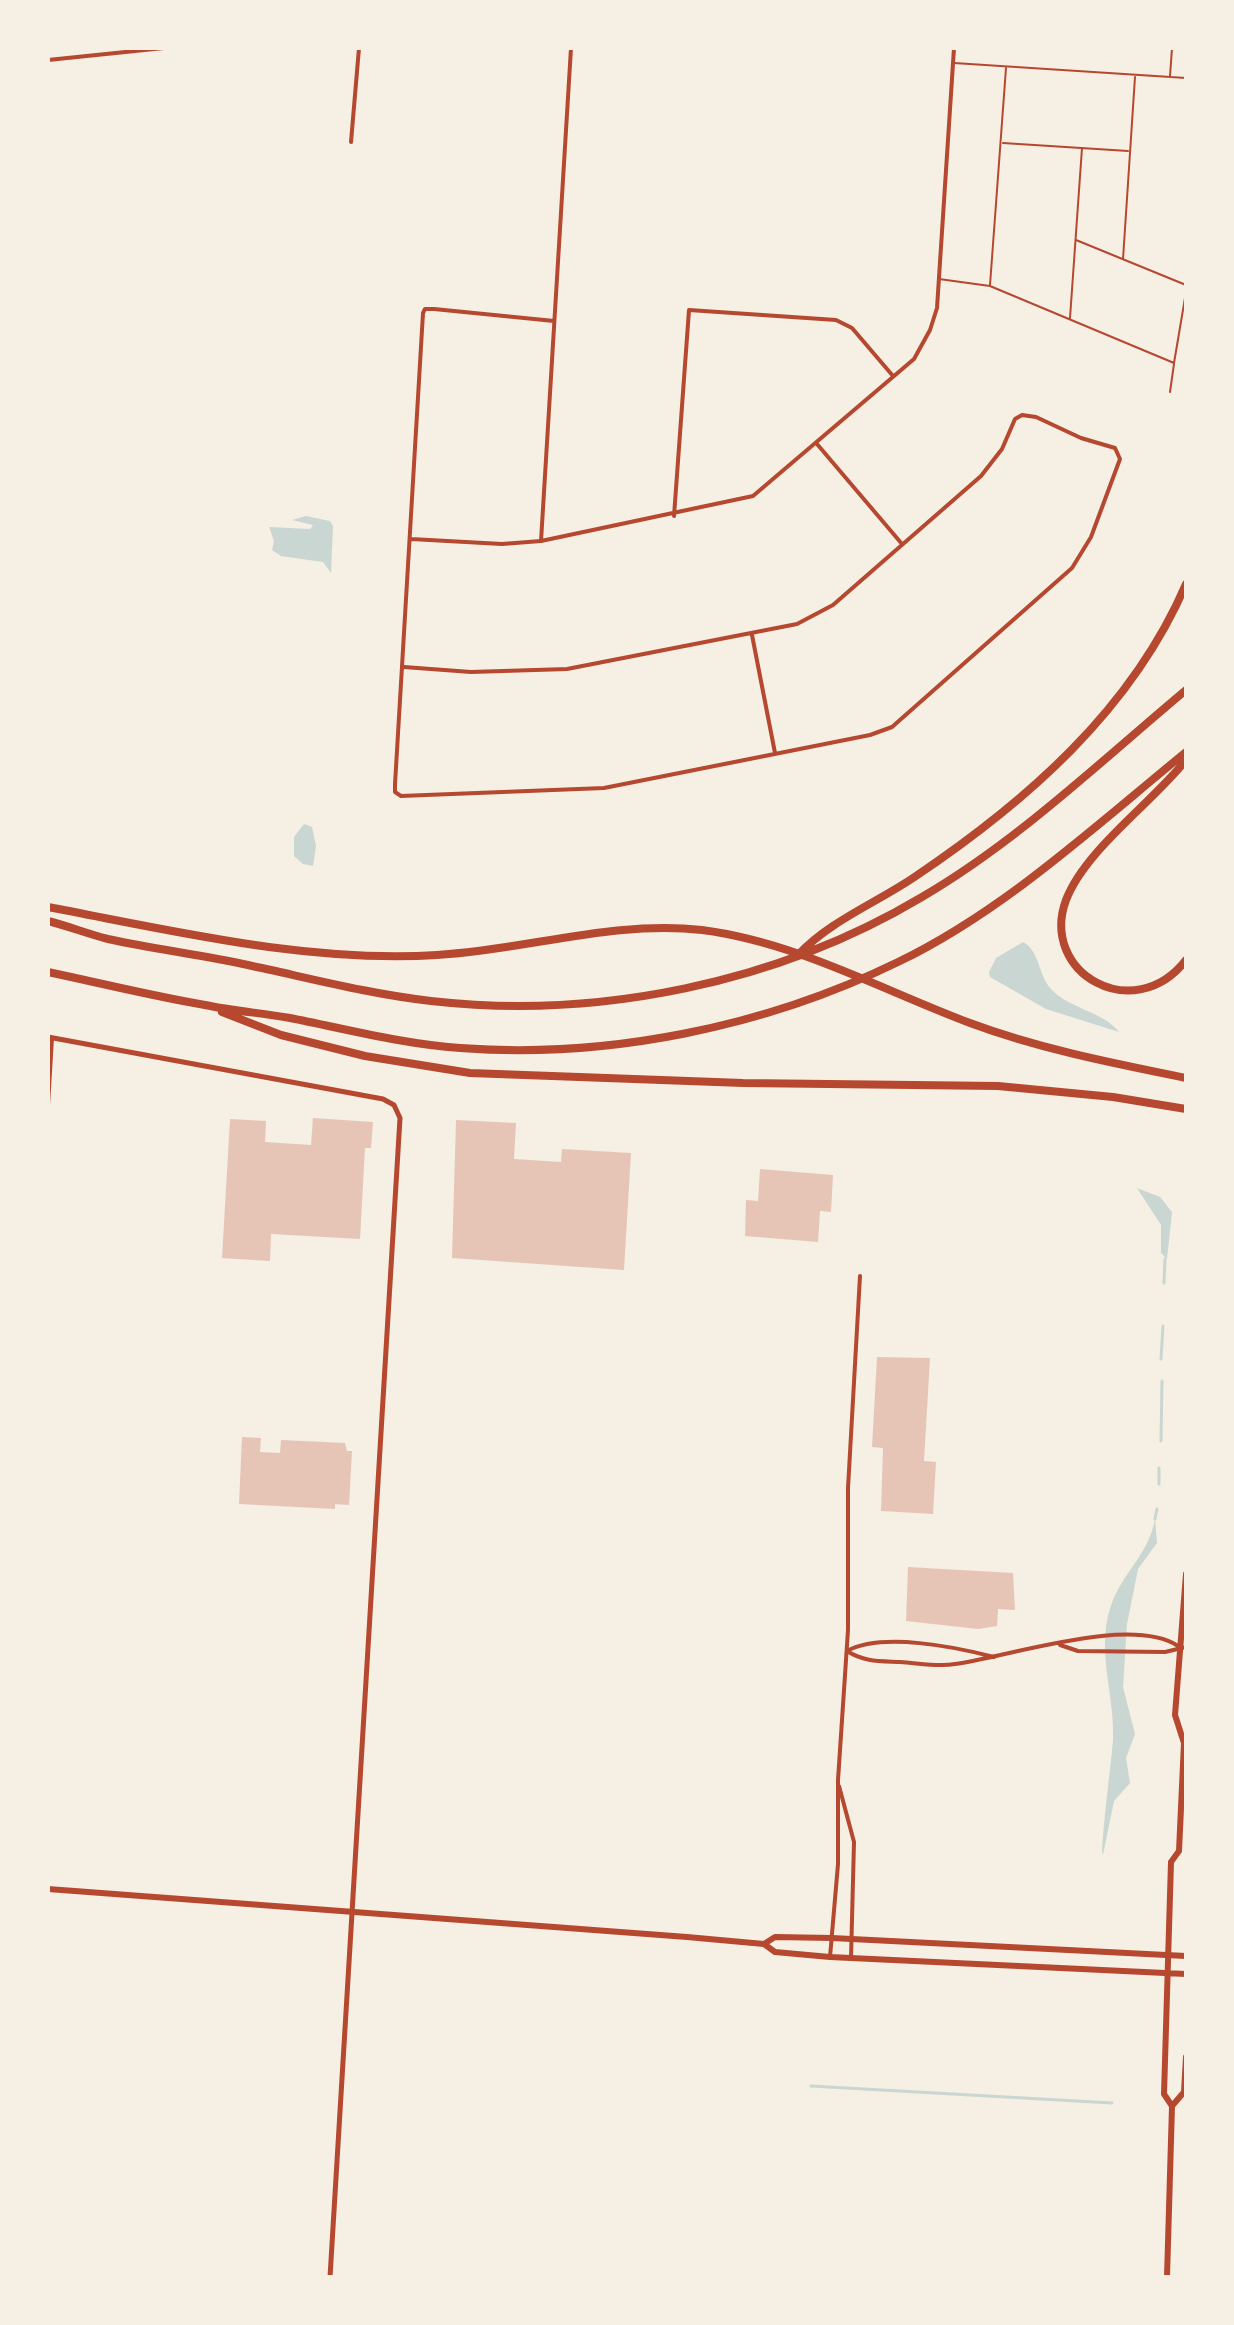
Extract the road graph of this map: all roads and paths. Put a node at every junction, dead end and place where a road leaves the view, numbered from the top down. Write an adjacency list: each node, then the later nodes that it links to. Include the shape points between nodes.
1 (164, 48): 6 (street)
2 (359, 48): 12 (street)
3 (571, 48): 23 (street)
4 (954, 48): 7 (street)
5 (1172, 48): 10 (lane)
6 (48, 60)
7 (953, 63): 8 (lane); 18 (street)
8 (1006, 68): 9 (lane); 13 (lane)
9 (1135, 75): 10 (lane); 15 (lane)
10 (1170, 77): 11 (lane)
11 (1186, 78)
12 (351, 142)
13 (1002, 143): 14 (lane); 20 (lane)
14 (1082, 148): 15 (lane); 16 (lane)
15 (1130, 151): 17 (lane)
16 (1076, 240): 17 (lane); 22 (lane)
17 (1123, 259): 19 (lane)
18 (939, 279): 20 (lane); 25 (street, via 930,330 914,359)
19 (1186, 285)
20 (990, 286): 22 (lane)
21 (1186, 292): 24 (lane)
22 (1070, 320): 24 (lane)
23 (554, 321): 29 (street, via 425,309); 30 (street)
24 (1174, 363): 26 (lane)
25 (893, 376): 27 (street); 28 (street, via 852,328 836,320 689,310)
26 (1170, 392)
27 (817, 444): 28 (street, via 753,496); 31 (street)
28 (674, 516): 30 (street)
29 (411, 539): 30 (street); 34 (street)
30 (541, 541)
31 (902, 544): 33 (street, via 814,617); 37 (street, via 981,476 1022,415 1119,453 1094,531 1072,568 909,716 876,733)
32 (1186, 584): 41 (highway, via 1143,665 1072,750 951,853 819,932)
33 (752, 635): 34 (street, via 546,672); 37 (street)
34 (404, 667): 37 (street, via 395,792 401,796 604,788)
35 (1186, 690): 41 (highway, via 985,856 861,932)
36 (1186, 752): 44 (highway, via 967,923 899,962 833,991 711,1028 554,1048 460,1048)
37 (775, 753)
38 (1186, 760): 42 (highway, via 1079,875 1062,922 1075,961 1104,989 1132,993 1177,972)
39 (48, 907): 46 (highway, via 278,948 350,954 438,955 660,927 745,938 1034,1045)
40 (48, 921): 41 (highway, via 105,938 433,1001 529,1005 629,999)
41 (796, 956)
42 (1186, 960)
43 (48, 972): 44 (highway)
44 (206, 1006): 48 (highway, via 281,1035 365,1056 470,1073 998,1086)
45 (50, 1038): 47 (street); 60 (street, via 383,1099 394,1105 400,1118)
46 (1186, 1078)
47 (48, 1105)
48 (1186, 1109)
49 (860, 1276): 53 (street, via 848,1488)
50 (1186, 1574): 52 (main road)
51 (1060, 1645): 52 (street, via 1078,1651 1165,1652); 52 (street, via 1078,1636 1133,1636 1166,1638); 54 (street)
52 (1182, 1646): 55 (main road, via 1175,1715)
53 (847, 1651): 54 (street, via 861,1660 936,1664); 54 (street, via 861,1643 931,1645); 56 (street)
54 (994, 1657)
55 (1185, 1741): 57 (main road)
56 (838, 1780): 61 (street); 62 (street, via 854,1842)
57 (1179, 1851): 58 (main road); 64 (main road, via 1171,1862)
58 (1186, 1856)
59 (48, 1889): 60 (main road)
60 (354, 1911): 63 (main road); 72 (street)
61 (832, 1938): 62 (main road); 63 (main road, via 775,1937); 66 (street)
62 (853, 1939): 64 (main road); 67 (street)
63 (764, 1944): 66 (main road, via 775,1952)
64 (1166, 1954): 65 (main road); 68 (main road)
65 (1186, 1956)
66 (830, 1957): 67 (main road)
67 (851, 1958): 68 (main road)
68 (1165, 1974): 69 (main road); 71 (main road, via 1164,2094)
69 (1186, 1974)
70 (1186, 2057): 71 (main road, via 1184,2092)
71 (1172, 2106): 73 (main road)
72 (330, 2277)
73 (1167, 2277)

